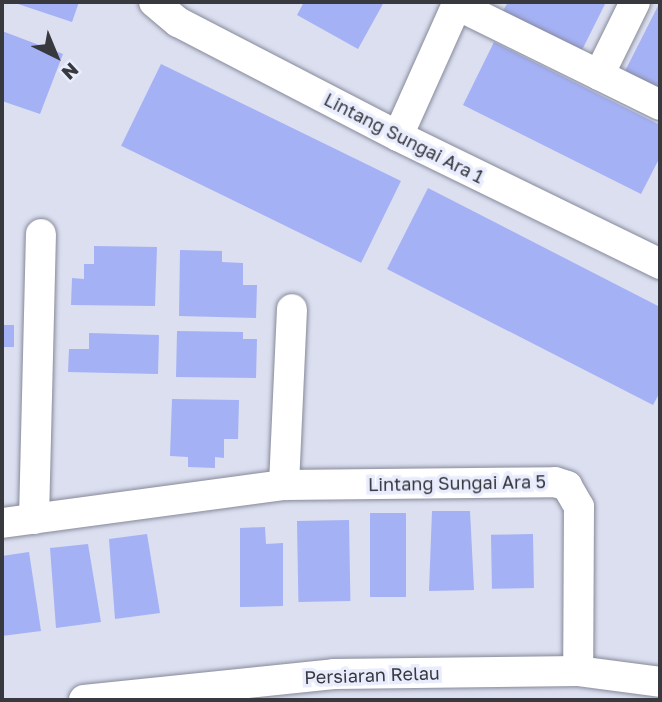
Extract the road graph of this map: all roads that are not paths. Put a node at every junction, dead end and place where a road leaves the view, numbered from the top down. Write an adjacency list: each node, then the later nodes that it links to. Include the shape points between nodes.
1 (154, 2): 6 (street, Lintang Sungai Ara 1, via 178,22)
2 (635, 2): 4 (street)
3 (458, 3): 4 (street); 6 (street)
4 (599, 75): 5 (street)
5 (660, 105)
6 (398, 136): 8 (street, Lintang Sungai Ara 1)
7 (41, 234): 11 (street)
8 (660, 264)
9 (292, 309): 10 (street)
10 (284, 485): 11 (street, Lintang Sungai Ara 5); 13 (street, Lintang Sungai Ara 5, via 543,480 567,486 579,507)
11 (34, 519): 12 (street, Lintang Sungai Ara 5)
12 (2, 523)
13 (578, 671): 14 (street, Persiaran Relau); 15 (street, Persiaran Relau, via 334,674)
14 (660, 682)
15 (84, 700)

